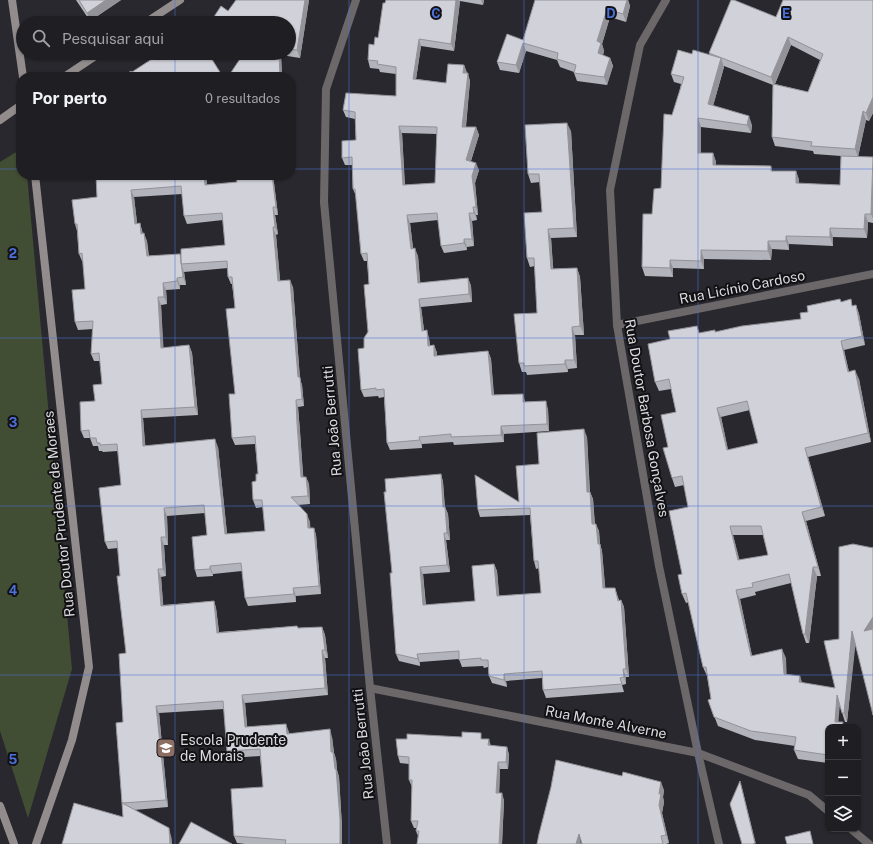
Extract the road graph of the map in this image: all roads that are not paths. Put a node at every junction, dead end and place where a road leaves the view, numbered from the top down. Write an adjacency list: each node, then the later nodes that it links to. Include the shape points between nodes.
1 (12, 0): 6 (street)
2 (180, 0): 5 (street)
3 (356, 0): 16 (street, Rua João Berrutti, via 326,89 324,202)
4 (666, 0): 15 (street, Rua Doutor Barbosa Gonçalves, via 640,45 610,190)
5 (156, 16)
6 (16, 26)
7 (21, 60): 9 (street)
8 (90, 60): 10 (street)
9 (23, 72)
10 (72, 72)
11 (16, 109): 12 (street)
12 (0, 120)
13 (36, 180): 22 (street, Rua Doutor Prudente de Moraes, via 89,667 72,740)
14 (873, 274): 15 (street, Rua Licínio Cardoso)
15 (617, 325): 17 (street, Rua Doutor Barbosa Gonçalves, via 659,566)
16 (370, 688): 17 (street, Rua Monte Alverne); 23 (street, Rua João Berrutti)
17 (698, 753): 19 (street, Rua Monte Alverne, via 809,796); 24 (street, Rua Doutor Barbosa Gonçalves)
18 (0, 806): 21 (street)
19 (825, 808)
20 (855, 832): 25 (street)
21 (14, 844)
22 (36, 844)
23 (387, 844)
24 (719, 844)
25 (870, 844)

